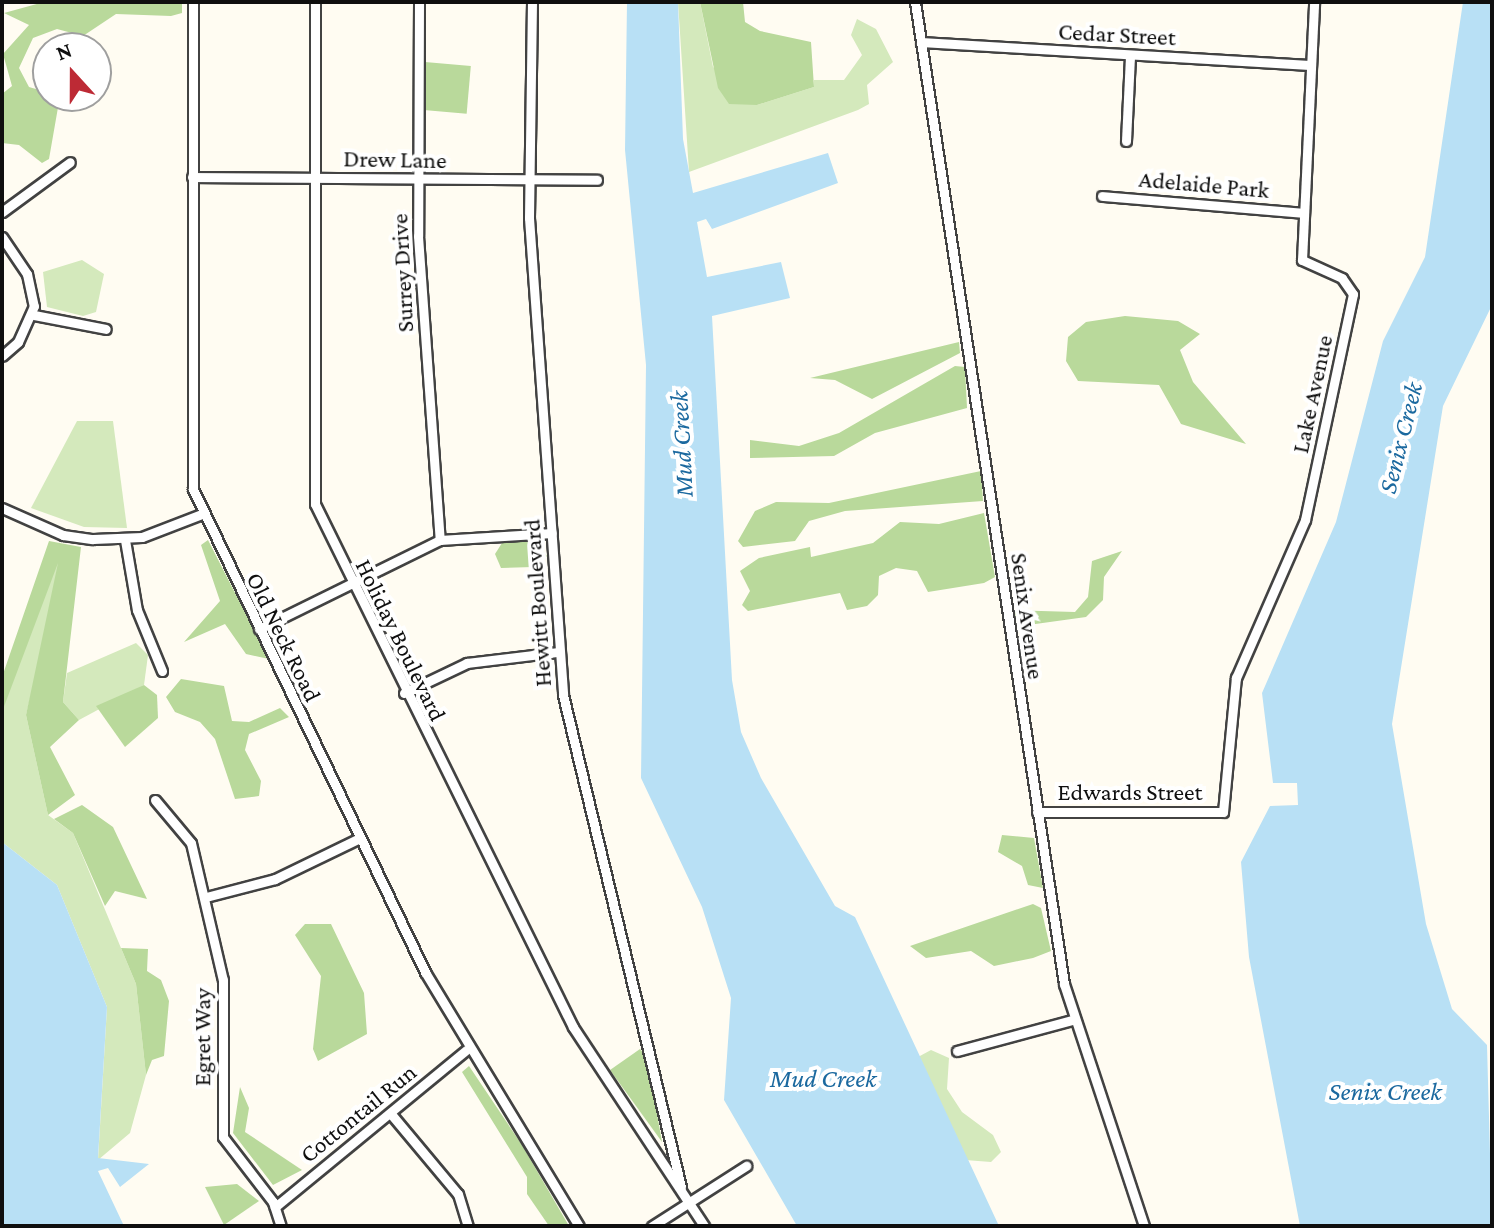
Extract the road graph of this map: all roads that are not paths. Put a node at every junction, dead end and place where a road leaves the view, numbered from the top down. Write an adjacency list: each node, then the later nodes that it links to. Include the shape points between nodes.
1 (193, 2): 12 (street, Old Neck Road)
2 (315, 2): 13 (street, Holiday Boulevard)
3 (419, 2): 14 (street, Surrey Drive)
4 (532, 2): 16 (street, Hewitt Boulevard)
5 (915, 2): 7 (street, Senix Avenue)
6 (1314, 2): 9 (street, Lake Avenue)
7 (921, 42): 8 (street, Cedar Street); 35 (street, Senix Avenue)
8 (1130, 55): 9 (street, Cedar Street); 10 (street)
9 (1309, 65): 19 (street, Lake Avenue)
10 (1126, 141)
11 (70, 162): 18 (street)
12 (192, 177): 13 (street, Drew Lane); 25 (street, Old Neck Road, via 188,450)
13 (313, 178): 14 (street, Drew Lane); 29 (street, Holiday Boulevard, via 310,487)
14 (417, 180): 16 (street, Drew Lane); 28 (street, Surrey Drive)
15 (597, 180): 16 (street, Drew Lane)
16 (530, 181): 26 (street, Hewitt Boulevard)
17 (1102, 196): 19 (street, Adelaide Park)
18 (2, 212)
19 (1303, 213): 36 (street, Lake Avenue, via 1302,260 1350,285 1352,307 1305,520 1236,678)
20 (2, 237): 21 (street, via 27,274)
21 (34, 315): 22 (street); 23 (street)
22 (106, 329)
23 (2, 356)
24 (4, 513): 27 (street, via 63,535)
25 (202, 514): 27 (street); 30 (street, Old Neck Road)
26 (552, 533): 28 (street); 31 (street, Hewitt Boulevard)
27 (125, 540): 32 (street, via 137,610)
28 (440, 540): 29 (street)
29 (352, 582): 30 (street); 33 (street, Holiday Boulevard)
30 (259, 629): 37 (street, Old Neck Road)
31 (558, 652): 33 (street, via 467,663); 44 (street, Hewitt Boulevard, via 569,728)
32 (162, 671)
33 (404, 693): 44 (street, Holiday Boulevard, via 573,1027)
34 (155, 800): 38 (street, Egret Way, via 186,830)
35 (1037, 812): 36 (street, Edwards Street); 39 (street, Senix Avenue)
36 (1223, 812)
37 (360, 838): 38 (street, via 275,879); 40 (street, Old Neck Road)
38 (206, 897): 46 (street, Egret Way, via 227,1012 223,1137)
39 (1072, 1020): 41 (street); 52 (street, Senix Avenue)
40 (466, 1050): 42 (street, Cottontail Run); 49 (street, Old Neck Road)
41 (957, 1051)
42 (391, 1114): 46 (street, Cottontail Run); 48 (street, via 458,1194)
43 (746, 1166): 45 (street)
44 (682, 1188): 45 (street, Holiday Boulevard)
45 (689, 1201): 50 (street); 51 (street, Holiday Boulevard)
46 (275, 1207): 47 (street, Egret Way)
47 (281, 1226)
48 (468, 1226)
49 (579, 1226)
50 (652, 1226)
51 (704, 1226)
52 (1144, 1226)

